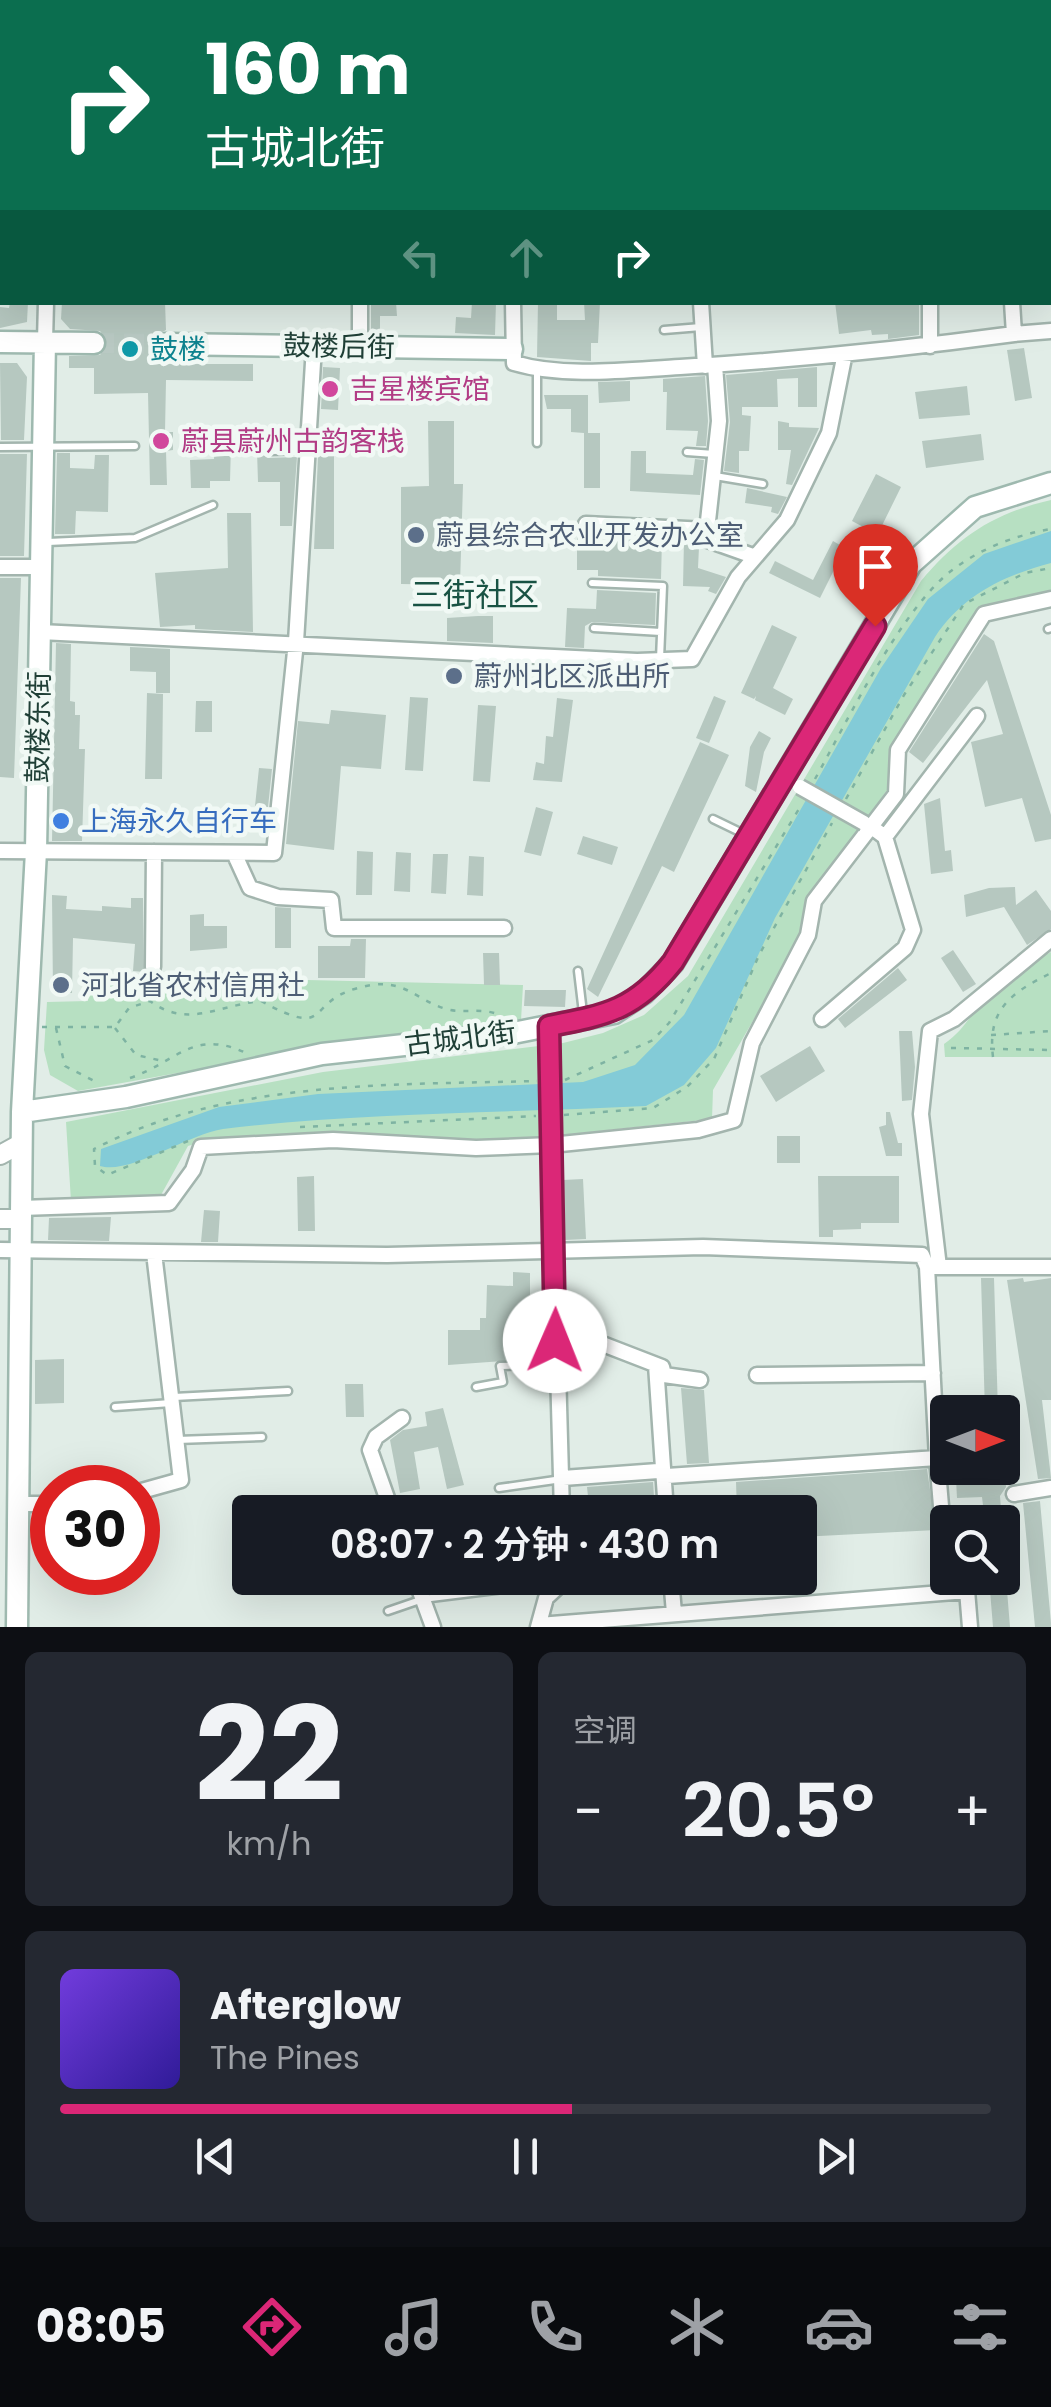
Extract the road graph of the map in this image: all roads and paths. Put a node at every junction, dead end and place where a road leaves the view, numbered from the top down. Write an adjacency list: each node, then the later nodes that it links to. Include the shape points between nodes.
1 (46, 305): 12 (street)
2 (360, 305): 16 (street)
3 (513, 305): 18 (street)
4 (701, 305): 7 (street)
5 (930, 305): 17 (street)
6 (1012, 305): 10 (street)
7 (703, 327): 8 (lane); 20 (street)
8 (664, 330)
9 (1051, 330): 10 (street)
10 (1014, 334): 17 (street)
11 (0, 342): 12 (main road)
12 (45, 342): 13 (main road); 27 (main road, 鼓楼东街)
13 (94, 343)
14 (166, 344): 15 (main road, 鼓楼后街)
15 (314, 346): 16 (main road, 鼓楼后街); 23 (street)
16 (360, 346): 18 (main road, 鼓楼后街)
17 (930, 346): 19 (street)
18 (512, 348): 21 (street, via 514,363)
19 (844, 358): 20 (street); 39 (street, via 830,433 787,520)
20 (710, 365): 21 (street); 30 (street, via 719,422)
21 (536, 368): 24 (lane)
22 (265, 434): 23 (lane)
23 (309, 442): 28 (lane); 48 (street)
24 (537, 443)
25 (135, 446): 27 (lane)
26 (0, 447): 27 (lane)
27 (42, 447): 38 (main road, 鼓楼东街)
28 (270, 451)
29 (686, 452): 30 (lane)
30 (715, 454): 31 (street)
31 (713, 476): 33 (lane); 36 (street)
32 (1051, 483): 51 (main road, 古城北街, via 974,507 926,547)
33 (763, 484)
34 (214, 505): 38 (lane, via 134,538)
35 (586, 524): 36 (street)
36 (706, 530): 39 (street, via 705,539)
37 (1051, 530): 86 (path, via 986,549 949,572 906,623 790,826 653,1040 565,1080 308,1092 202,1108 94,1148 95,1166 107,1175)
38 (42, 542): 41 (main road, 鼓楼东街)
39 (753, 556): 49 (street, via 692,660)
40 (0, 567): 41 (street)
41 (41, 567): 46 (main road, 鼓楼东街)
42 (1051, 568): 84 (path, via 1025,572 964,604 904,695 758,955 714,1059 688,1087 653,1108)
43 (592, 583): 47 (lane, via 663,586)
44 (1051, 598): 53 (street, via 984,614 898,750 896,794)
45 (594, 628): 47 (lane)
46 (40, 632): 48 (street); 57 (main road, 鼓楼东街)
47 (661, 632): 49 (lane)
48 (296, 642): 49 (street); 59 (street, via 274,854)
49 (660, 660)
50 (977, 716): 54 (street)
51 (792, 783): 53 (street, bridge); 55 (main road, 古城北街)
52 (713, 818): 55 (lane)
53 (868, 824): 54 (street); 87 (street, via 814,900 808,935 752,1043 734,1120 698,1130)
54 (884, 836): 66 (street, via 914,930 905,948)
55 (750, 837): 65 (main road, 古城北街, via 659,980 630,1005)
56 (0, 850): 57 (street)
57 (36, 852): 58 (street); 67 (main road, 鼓楼东街)
58 (154, 852): 59 (street); 62 (street)
59 (234, 853): 60 (street, via 250,888 331,900 334,928)
60 (504, 928)
61 (1051, 938): 93 (street, via 930,1032 921,1114)
62 (153, 967)
63 (578, 970): 65 (lane)
64 (1051, 973): 72 (path, via 1008,1000)
65 (584, 1019): 73 (main road, 古城北街)
66 (822, 1019)
67 (27, 1026): 69 (path); 82 (main road, 鼓楼东街)
68 (114, 1026): 69 (path); 71 (path, via 130,1008 150,1001 186,1018 261,1001 296,1020 358,987 408,986 448,1010 502,1016); 79 (path, via 136,1055)
69 (56, 1027): 81 (path, via 64,1066)
70 (1051, 1031): 72 (path)
71 (512, 1033): 73 (main road, 古城北街); 82 (main road, 古城北街, via 322,1054 126,1097)
72 (990, 1035): 75 (path)
73 (550, 1036): 87 (street, bridge)
74 (950, 1048): 75 (path)
75 (992, 1048): 76 (path); 77 (path)
76 (1051, 1050)
77 (992, 1057)
78 (257, 1058): 79 (path, via 216,1043 179,1050)
79 (166, 1061): 80 (path)
80 (129, 1078)
81 (104, 1083)
82 (22, 1112): 88 (main road, 鼓楼东街)
83 (539, 1116): 85 (path)
84 (551, 1116)
85 (294, 1128)
86 (196, 1138)
87 (551, 1141): 89 (street, via 476,1148 333,1140 201,1147 168,1203); 90 (street)
88 (8, 1149): 89 (main road, 鼓楼东街)
89 (14, 1215): 91 (main road, 鼓楼东街)
90 (556, 1251): 92 (street); 93 (street, via 922,1254); 95 (street)
91 (10, 1252): 92 (street); 109 (main road, 鼓楼东街)
92 (154, 1253): 104 (street)
93 (933, 1267): 94 (street); 98 (street)
94 (1051, 1267)
95 (556, 1326): 96 (street); 97 (street)
96 (557, 1365): 101 (lane, via 500,1366 503,1382); 112 (street)
97 (656, 1365): 100 (street, via 664,1375); 111 (street)
98 (932, 1373): 99 (street); 103 (street)
99 (757, 1376)
100 (700, 1380)
101 (476, 1387)
102 (288, 1391): 104 (lane)
103 (936, 1395)
104 (171, 1400): 105 (lane); 108 (street)
105 (115, 1407)
106 (402, 1418): 117 (street, via 376,1436 370,1450)
107 (262, 1437): 108 (lane)
108 (176, 1440): 113 (street, via 181,1480)
109 (10, 1448): 120 (main road, 鼓楼东街)
110 (930, 1465): 111 (street)
111 (663, 1474): 112 (street); 119 (street)
112 (563, 1478): 114 (lane); 118 (street)
113 (160, 1486)
114 (499, 1488)
115 (1051, 1488): 116 (street)
116 (1014, 1494)
117 (386, 1495)
118 (562, 1495)
119 (665, 1495)
120 (13, 1508): 121 (main road, 鼓楼东街)
121 (9, 1551): 131 (main road, 鼓楼东街)
122 (930, 1588): 129 (street)
123 (422, 1595): 127 (street)
124 (452, 1595): 127 (lane)
125 (548, 1595): 130 (street)
126 (967, 1595): 133 (street)
127 (423, 1599): 128 (lane); 132 (street)
128 (388, 1611)
129 (678, 1617): 130 (street)
130 (538, 1626)
131 (16, 1627)
132 (433, 1627)
133 (970, 1627)

